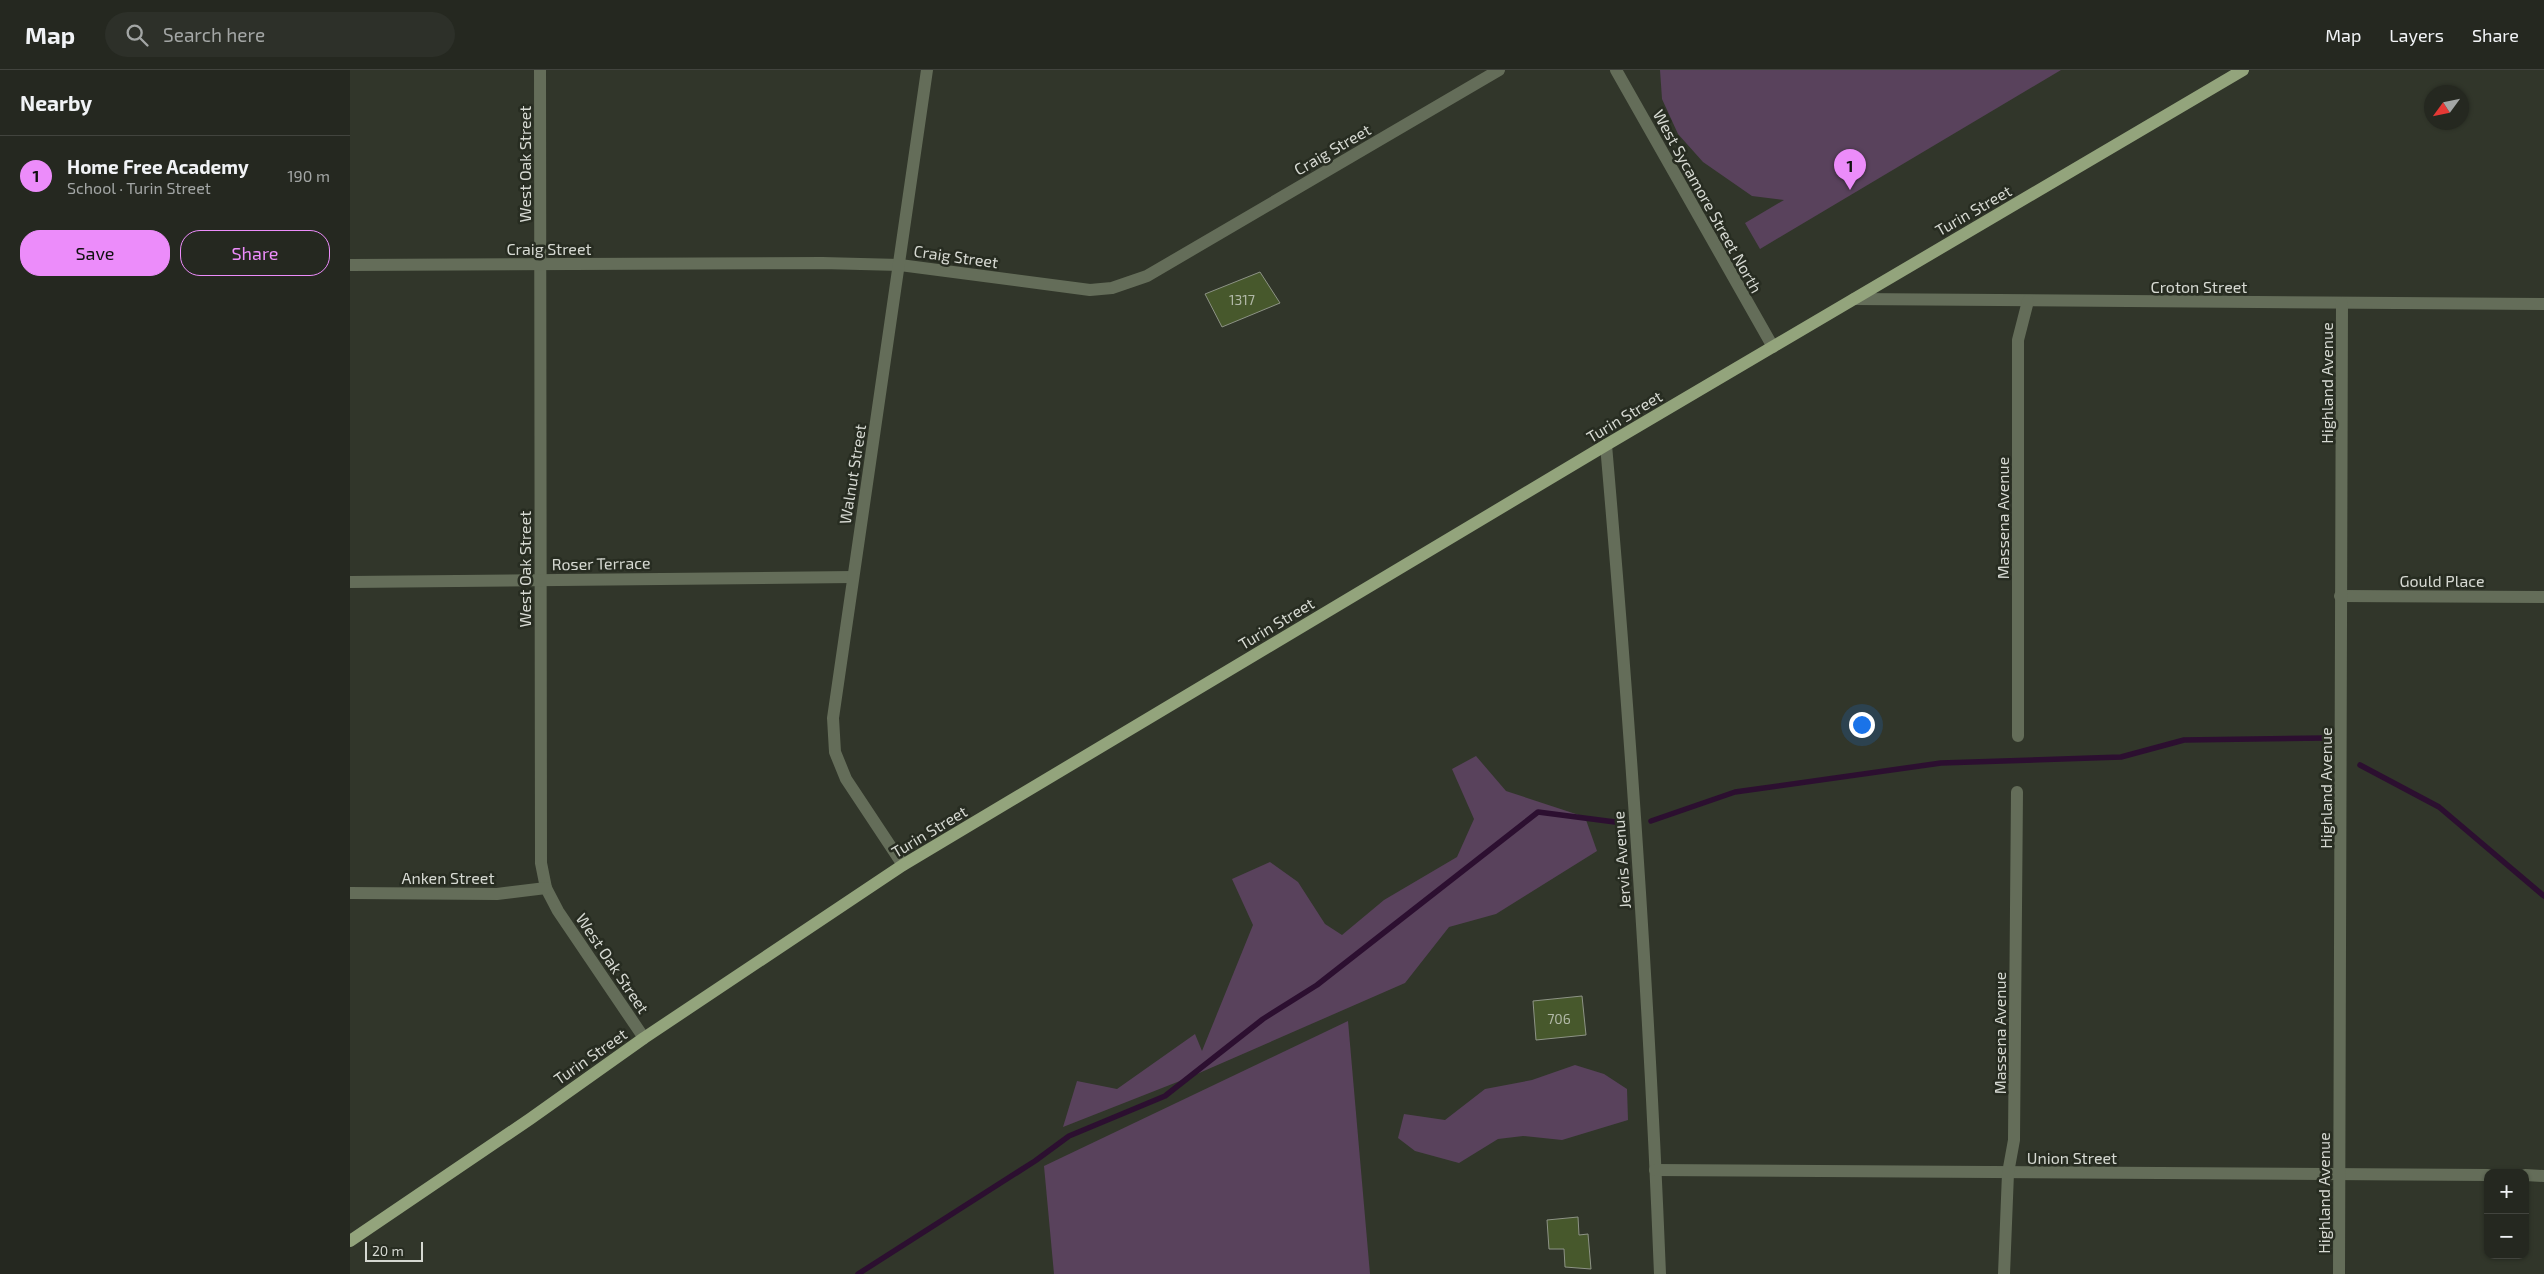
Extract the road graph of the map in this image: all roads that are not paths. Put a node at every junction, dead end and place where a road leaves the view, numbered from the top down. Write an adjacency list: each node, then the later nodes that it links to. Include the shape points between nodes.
1 (540, 70): 6 (street, West Oak Street)
2 (927, 70): 8 (street, Walnut Street)
3 (1499, 70): 8 (street, Craig Street, via 1147,276 1112,288 1090,290)
4 (1616, 70): 13 (street, West Sycamore Street North)
5 (2243, 70): 9 (main road, Turin Street)
6 (540, 264): 7 (street, Craig Street); 8 (street, Craig Street); 16 (street, West Oak Street)
7 (350, 265)
8 (900, 265): 15 (street, Walnut Street)
9 (1854, 299): 10 (street, Croton Street); 13 (main road, Turin Street)
10 (2028, 301): 11 (street, Croton Street); 20 (street, Massena Avenue, via 2018,340)
11 (2342, 303): 12 (street, Croton Street); 18 (street, Highland Avenue)
12 (2544, 304)
13 (1772, 347): 14 (main road, Turin Street)
14 (1606, 445): 22 (main road, Turin Street); 26 (street, Jervis Avenue, via 1624,648)
15 (853, 577): 16 (street, Roser Terrace); 22 (street, Walnut Street, via 833,718 835,752 846,779)
16 (541, 580): 17 (street, Roser Terrace); 23 (street, West Oak Street, via 541,863)
17 (350, 582)
18 (2340, 596): 19 (street, Gould Place); 28 (street, Highland Avenue)
19 (2544, 597)
20 (2018, 736)
21 (2017, 792): 27 (street, Massena Avenue, via 2014,1140)
22 (903, 865): 25 (main road, Turin Street)
23 (546, 888): 24 (street, Anken Street, via 497,894); 25 (street, West Oak Street, via 558,911)
24 (350, 893)
25 (644, 1038): 32 (main road, Turin Street)
26 (1656, 1170): 27 (street, Union Street); 33 (street, Jervis Avenue)
27 (2008, 1173): 28 (street, Union Street); 34 (street, Massena Avenue)
28 (2340, 1173): 29 (street, Union Street); 35 (street, Highland Avenue)
29 (2484, 1175)
30 (2529, 1175): 31 (street)
31 (2544, 1176)
32 (350, 1241)
33 (1660, 1274)
34 (2004, 1274)
35 (2339, 1274)

